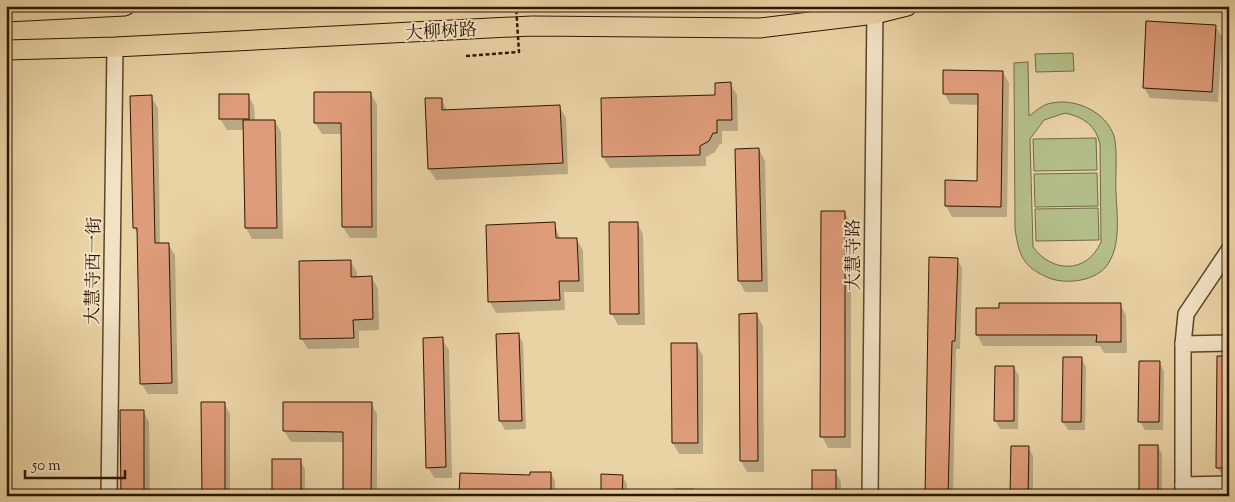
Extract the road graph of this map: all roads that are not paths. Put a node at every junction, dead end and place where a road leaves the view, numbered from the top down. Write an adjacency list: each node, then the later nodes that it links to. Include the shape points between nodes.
1 (125, 6): 4 (main road)
2 (907, 6): 3 (main road, 大柳树路)
3 (875, 10): 5 (main road, 大柳树路, via 760,28 532,26); 13 (street, 大慧寺路)
4 (6, 12)
5 (114, 47): 6 (main road, 大柳树路); 12 (street, 大慧寺西一街)
6 (6, 50)
7 (1229, 250): 9 (street, via 1186,314)
8 (1229, 343): 9 (street)
9 (1183, 344): 11 (street)
10 (1229, 484): 11 (street)
11 (1183, 490)
12 (108, 496)
13 (870, 496)

